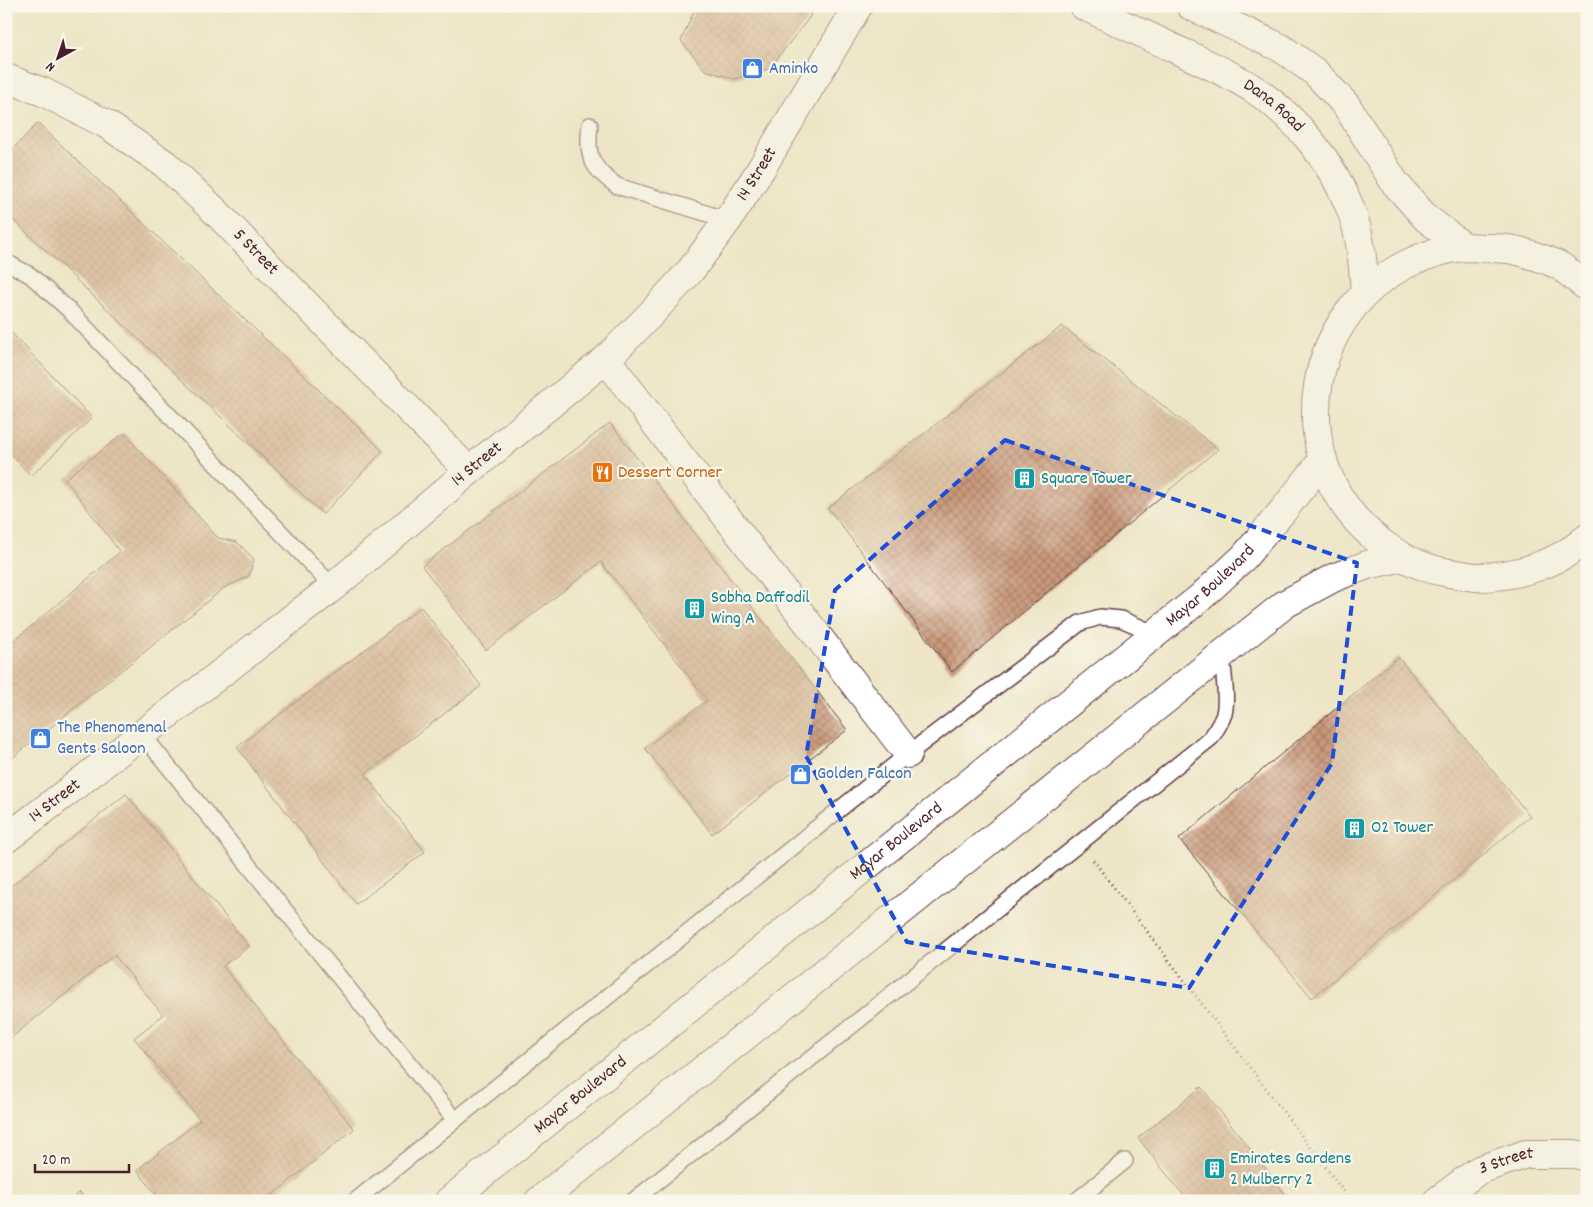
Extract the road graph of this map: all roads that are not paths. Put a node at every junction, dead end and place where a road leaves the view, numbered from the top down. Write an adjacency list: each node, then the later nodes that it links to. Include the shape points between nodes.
1 (858, 6): 6 (street, 14 Street, via 762,169)
2 (1084, 6): 10 (street, Dana Road, via 1224,71 1285,114 1333,172 1352,210 1362,251)
3 (1191, 6): 7 (street, via 1281,48 1316,72 1346,105 1395,183 1426,218)
4 (6, 78): 13 (street, 5 Street, via 43,92 106,124 165,164)
5 (590, 125): 6 (lane, via 588,143 592,160 602,176 617,186)
6 (728, 220): 11 (street, 14 Street, via 691,270)
7 (1464, 247): 9 (street, via 1513,249 1559,266); 10 (street, via 1428,254 1394,270)
8 (6, 262): 16 (lane, via 30,276 69,310)
9 (1587, 287)
10 (1365, 292): 12 (street, via 1342,320 1326,352 1317,387 1316,424)
11 (606, 359): 13 (street, 14 Street); 20 (street)
12 (1322, 460): 15 (street, via 1335,489 1353,516 1376,539); 17 (street, Mayar Boulevard, via 1244,557 1201,598)
13 (469, 471): 16 (street, 14 Street)
14 (1587, 538): 15 (street, via 1546,564 1511,574 1474,577 1437,571)
15 (1403, 557): 18 (street, via 1367,565 1333,578 1285,604)
16 (333, 587): 19 (street, 14 Street)
17 (1156, 634): 20 (lane, via 1121,619 1100,617 1080,623); 26 (street, Mayar Boulevard)
18 (1222, 655): 27 (street); 28 (lane, via 1224,713 1211,738)
19 (142, 734): 21 (street, 14 Street); 22 (lane)
20 (908, 754): 22 (lane)
21 (6, 838)
22 (455, 1120): 25 (lane)
23 (1587, 1157): 30 (street, 3 Street, via 1526,1154 1478,1170)
24 (1125, 1161): 29 (lane)
25 (355, 1201)
26 (448, 1201)
27 (539, 1201)
28 (633, 1201)
29 (1076, 1201)
30 (1437, 1201)

